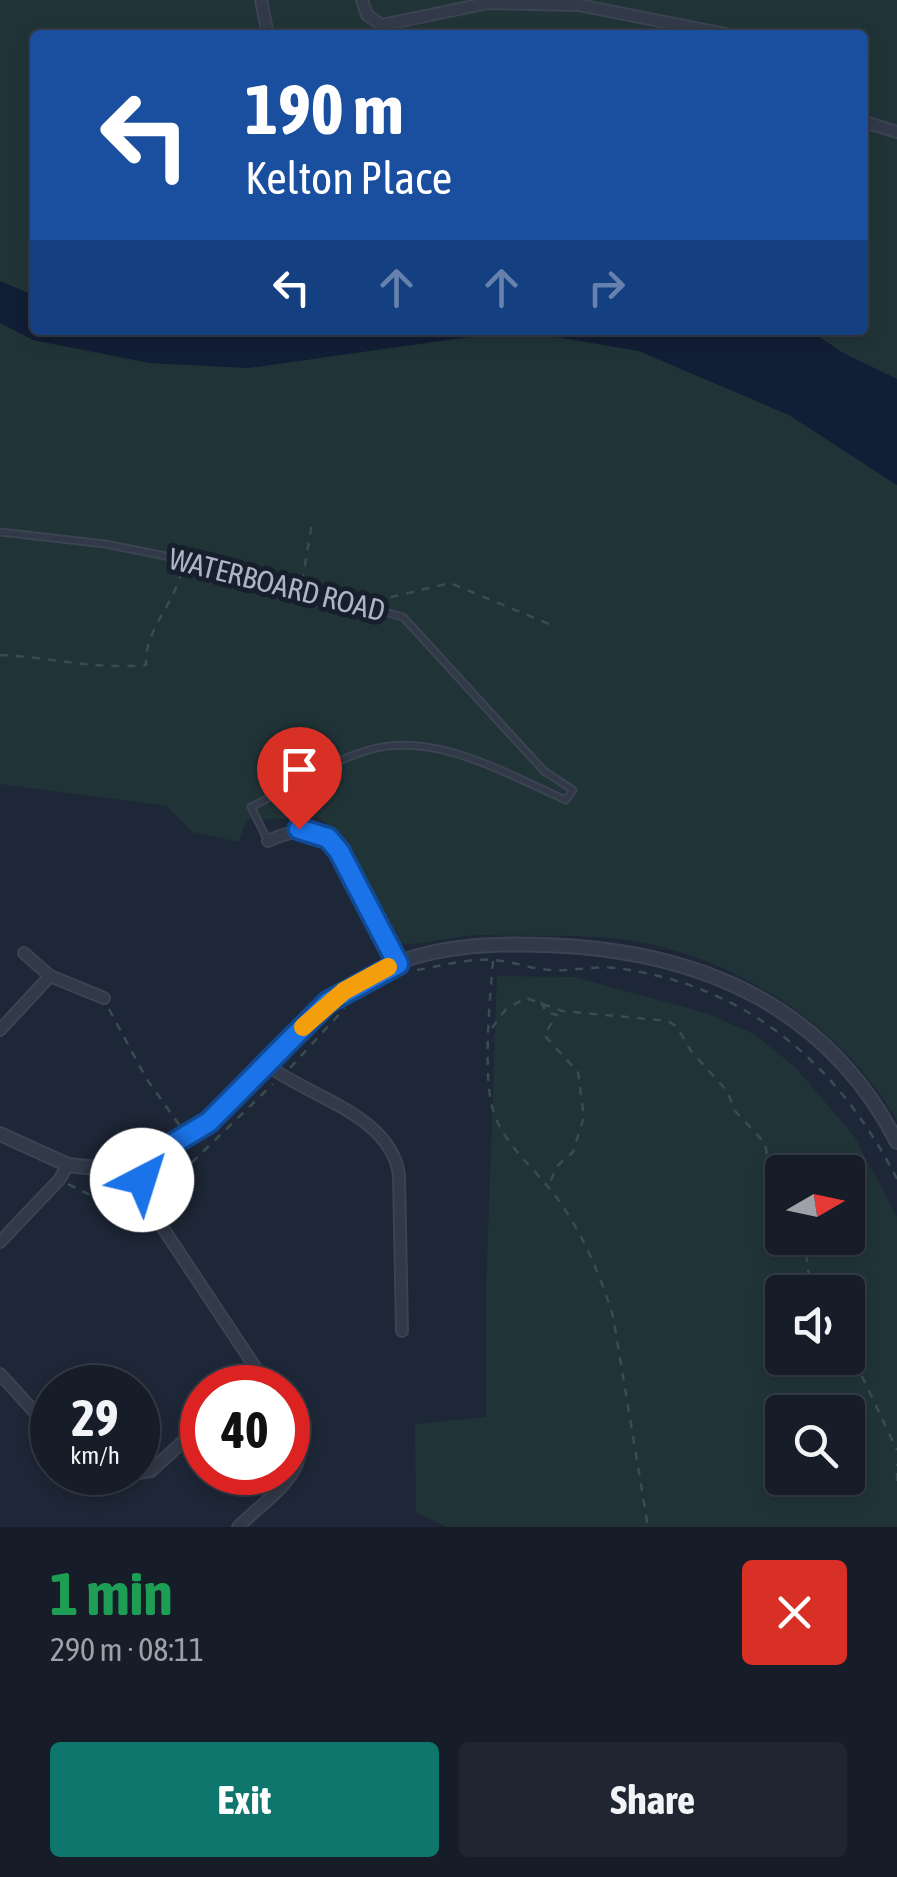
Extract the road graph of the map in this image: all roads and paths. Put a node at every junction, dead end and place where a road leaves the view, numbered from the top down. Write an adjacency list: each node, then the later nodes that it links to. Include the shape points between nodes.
1 (262, 0): 3 (street)
2 (362, 0): 4 (street, via 366,15 382,25 488,4 578,5)
3 (267, 30)
4 (706, 30)
5 (868, 123): 6 (street)
6 (897, 132)
7 (312, 523): 10 (path)
8 (0, 532): 9 (lane, WATERBOARD ROAD)
9 (183, 560): 10 (lane, WATERBOARD ROAD); 13 (path, via 145,650 146,666 114,669)
10 (300, 588): 11 (lane, WATERBOARD ROAD)
11 (358, 604): 12 (path, via 450,584); 14 (lane, WATERBOARD ROAD, via 402,617 573,795 566,800 434,747 372,749 251,806)
12 (554, 626)
13 (0, 655)
14 (268, 841): 17 (street, via 299,829 328,838)
15 (24, 952): 18 (street)
16 (493, 960): 17 (path); 23 (path); 33 (path, via 550,970 637,972 722,998 779,1031 828,1074)
17 (400, 968): 24 (street, via 328,1002); 28 (street, via 452,949 537,944 636,952 715,975 776,1007 823,1045 863,1089)
18 (50, 976): 19 (street); 22 (street)
19 (104, 998): 27 (path)
20 (540, 1001): 23 (path, via 521,1000); 29 (path, via 562,1012 677,1027 727,1092 734,1112 765,1143); 36 (path, via 556,1015 544,1035 578,1072 584,1110 573,1152)
21 (349, 1004): 25 (path)
22 (0, 1030)
23 (491, 1030): 36 (path, via 493,1112)
24 (267, 1064): 25 (street); 27 (street)
25 (282, 1076): 37 (path); 39 (street, via 368,1125 394,1150)
26 (0, 1134): 31 (street)
27 (187, 1138): 30 (street)
28 (897, 1142)
29 (767, 1155)
30 (146, 1160): 32 (street, via 136,1152 120,1153); 35 (street, via 147,1174)
31 (68, 1165): 32 (street); 34 (street)
32 (106, 1169): 35 (street, via 118,1185)
33 (897, 1179)
34 (60, 1180): 37 (path, via 123,1210); 38 (street)
35 (133, 1184): 37 (street)
36 (548, 1187): 51 (path, via 614,1316)
37 (145, 1205): 40 (street)
38 (0, 1242)
39 (402, 1331)
40 (254, 1365)
41 (0, 1374): 43 (street)
42 (861, 1375): 45 (path)
43 (30, 1407)
44 (180, 1444): 46 (street)
45 (897, 1450)
46 (160, 1463)
47 (897, 1473): 48 (path)
48 (897, 1481)
49 (270, 1495): 50 (street)
50 (238, 1527)
51 (648, 1527)

